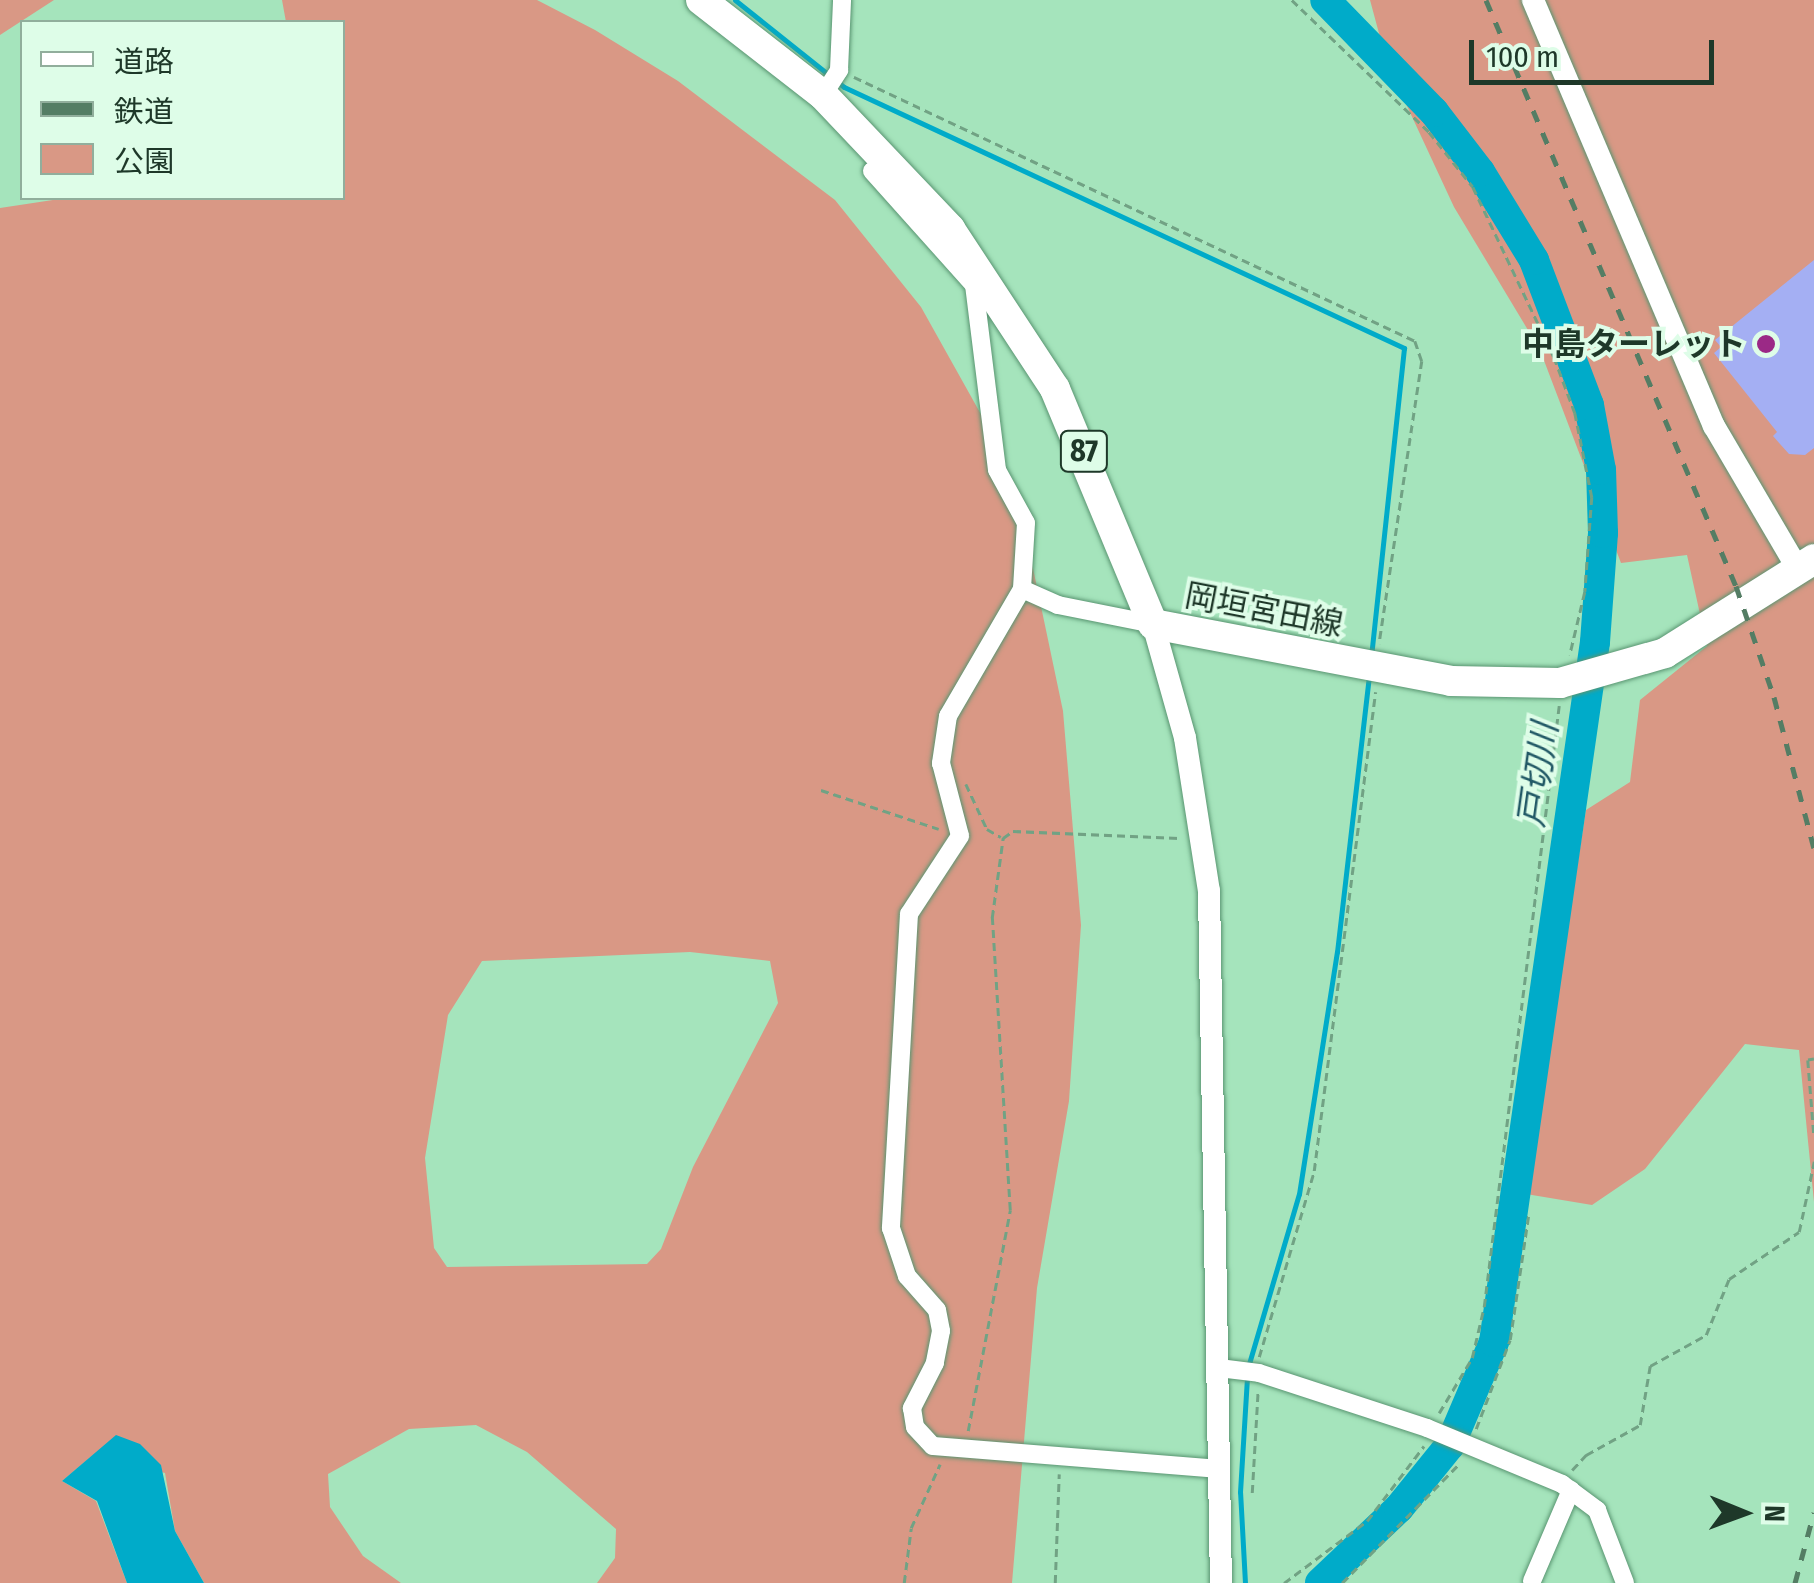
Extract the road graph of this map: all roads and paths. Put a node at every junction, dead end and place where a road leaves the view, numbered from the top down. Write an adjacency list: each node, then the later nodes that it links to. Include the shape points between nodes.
1 (700, 0): 5 (main road, 岡垣宮田線 / 87)
2 (842, 0): 5 (street)
3 (1292, 0): 11 (path, via 1430,132 1472,187 1576,412 1592,497 1591,532)
4 (1533, 0): 7 (street, via 1714,426)
5 (831, 82): 9 (main road, 岡垣宮田線 / 87, via 1014,318 1086,456); 10 (path, via 1414,341 1422,361)
6 (872, 171): 8 (street, via 974,286 997,470 1026,523)
7 (1806, 564): 11 (main road, 岡垣宮田線, via 1675,648)
8 (1022, 589): 9 (street, via 1058,604); 12 (street, via 948,716)
9 (1152, 624): 10 (main road, 岡垣宮田線); 15 (street, via 1185,738)
10 (1376, 667): 11 (main road, 岡垣宮田線, via 1482,685); 22 (path, via 1373,742 1314,1171)
11 (1565, 682): 23 (path, via 1484,1307 1472,1358)
12 (941, 763): 14 (street); 16 (path, via 969,786 987,830)
13 (821, 790): 14 (path)
14 (960, 836): 25 (street, via 908,914 891,1228 907,1276 937,1310 941,1330 935,1363 912,1408 915,1428 933,1446)
15 (1202, 837): 16 (path, via 1013,831); 21 (street, via 1212,948)
16 (1003, 838): 26 (path, via 992,918 1010,1210 968,1427)
17 (1814, 1059): 18 (path, via 1808,1060)
18 (1814, 1135)
19 (1814, 1162): 29 (path, via 1799,1232 1729,1279 1706,1335 1650,1366 1640,1426 1586,1454)
20 (1529, 1212): 24 (path, via 1510,1340)
21 (1219, 1368): 22 (street); 28 (street)
22 (1259, 1373): 23 (street); 30 (path)
23 (1427, 1428): 24 (street); 35 (path, via 1418,1462 1367,1520)
24 (1469, 1447): 29 (street); 36 (path, via 1431,1496)
25 (950, 1451): 26 (street); 32 (path, via 928,1480 911,1528)
26 (971, 1452): 27 (street)
27 (1059, 1457): 28 (street); 33 (path)
28 (1220, 1469): 34 (street)
29 (1567, 1487): 31 (street); 37 (street, via 1597,1510)
30 (1252, 1493)
31 (1532, 1581)
32 (904, 1583)
33 (1055, 1583)
34 (1221, 1583)
35 (1284, 1583)
36 (1342, 1583)
37 (1625, 1583)

